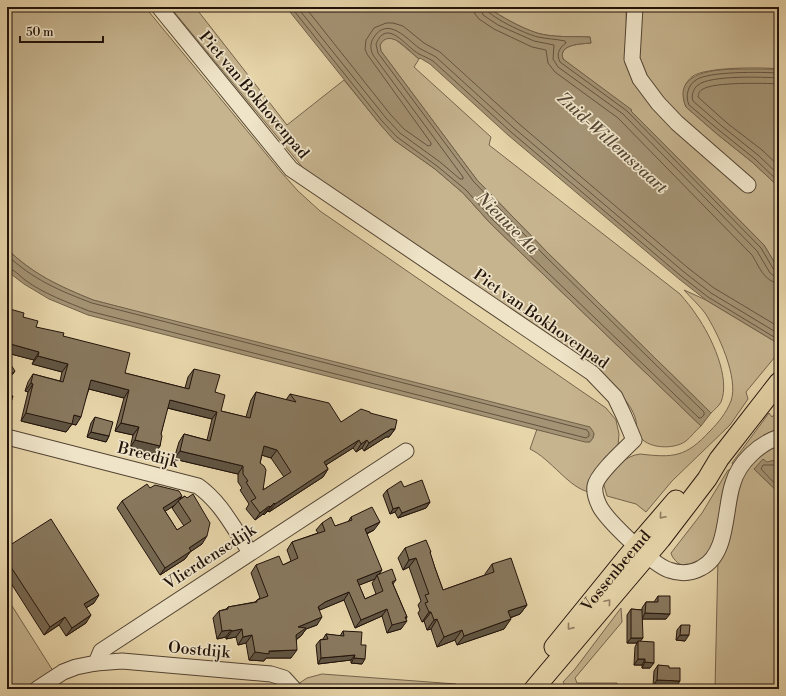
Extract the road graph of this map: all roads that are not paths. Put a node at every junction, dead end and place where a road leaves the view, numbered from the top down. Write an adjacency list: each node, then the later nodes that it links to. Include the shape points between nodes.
1 (159, 7): 8 (street, Piet van Bokhovenpad, via 290,170 592,373 615,397 634,440 599,476 594,488 603,512)
2 (636, 7): 3 (street, via 632,59 640,79 677,123)
3 (748, 185)
4 (779, 382): 8 (main road, Vossenbeemd, via 719,459 696,476)
5 (7, 437): 9 (street, Breedijk, via 198,486 209,493 218,504)
6 (779, 437): 8 (street, Piet van Bokhovenpad, via 762,445 739,470 733,483 720,546 706,565 687,573 680,573 655,563)
7 (406, 451): 9 (street, Vlierdensedijk)
8 (642, 551): 13 (main road, Vossenbeemd, one-way to 13); 14 (main road, Vossenbeemd, one-way to 8, via 583,632)
9 (250, 552): 10 (street, Vlierdensedijk, via 101,651)
10 (96, 663): 11 (street, via 63,672); 12 (street, Oostdijk, via 122,661 271,674 284,678)
11 (37, 689)
12 (294, 689)
13 (520, 689)
14 (534, 689)

